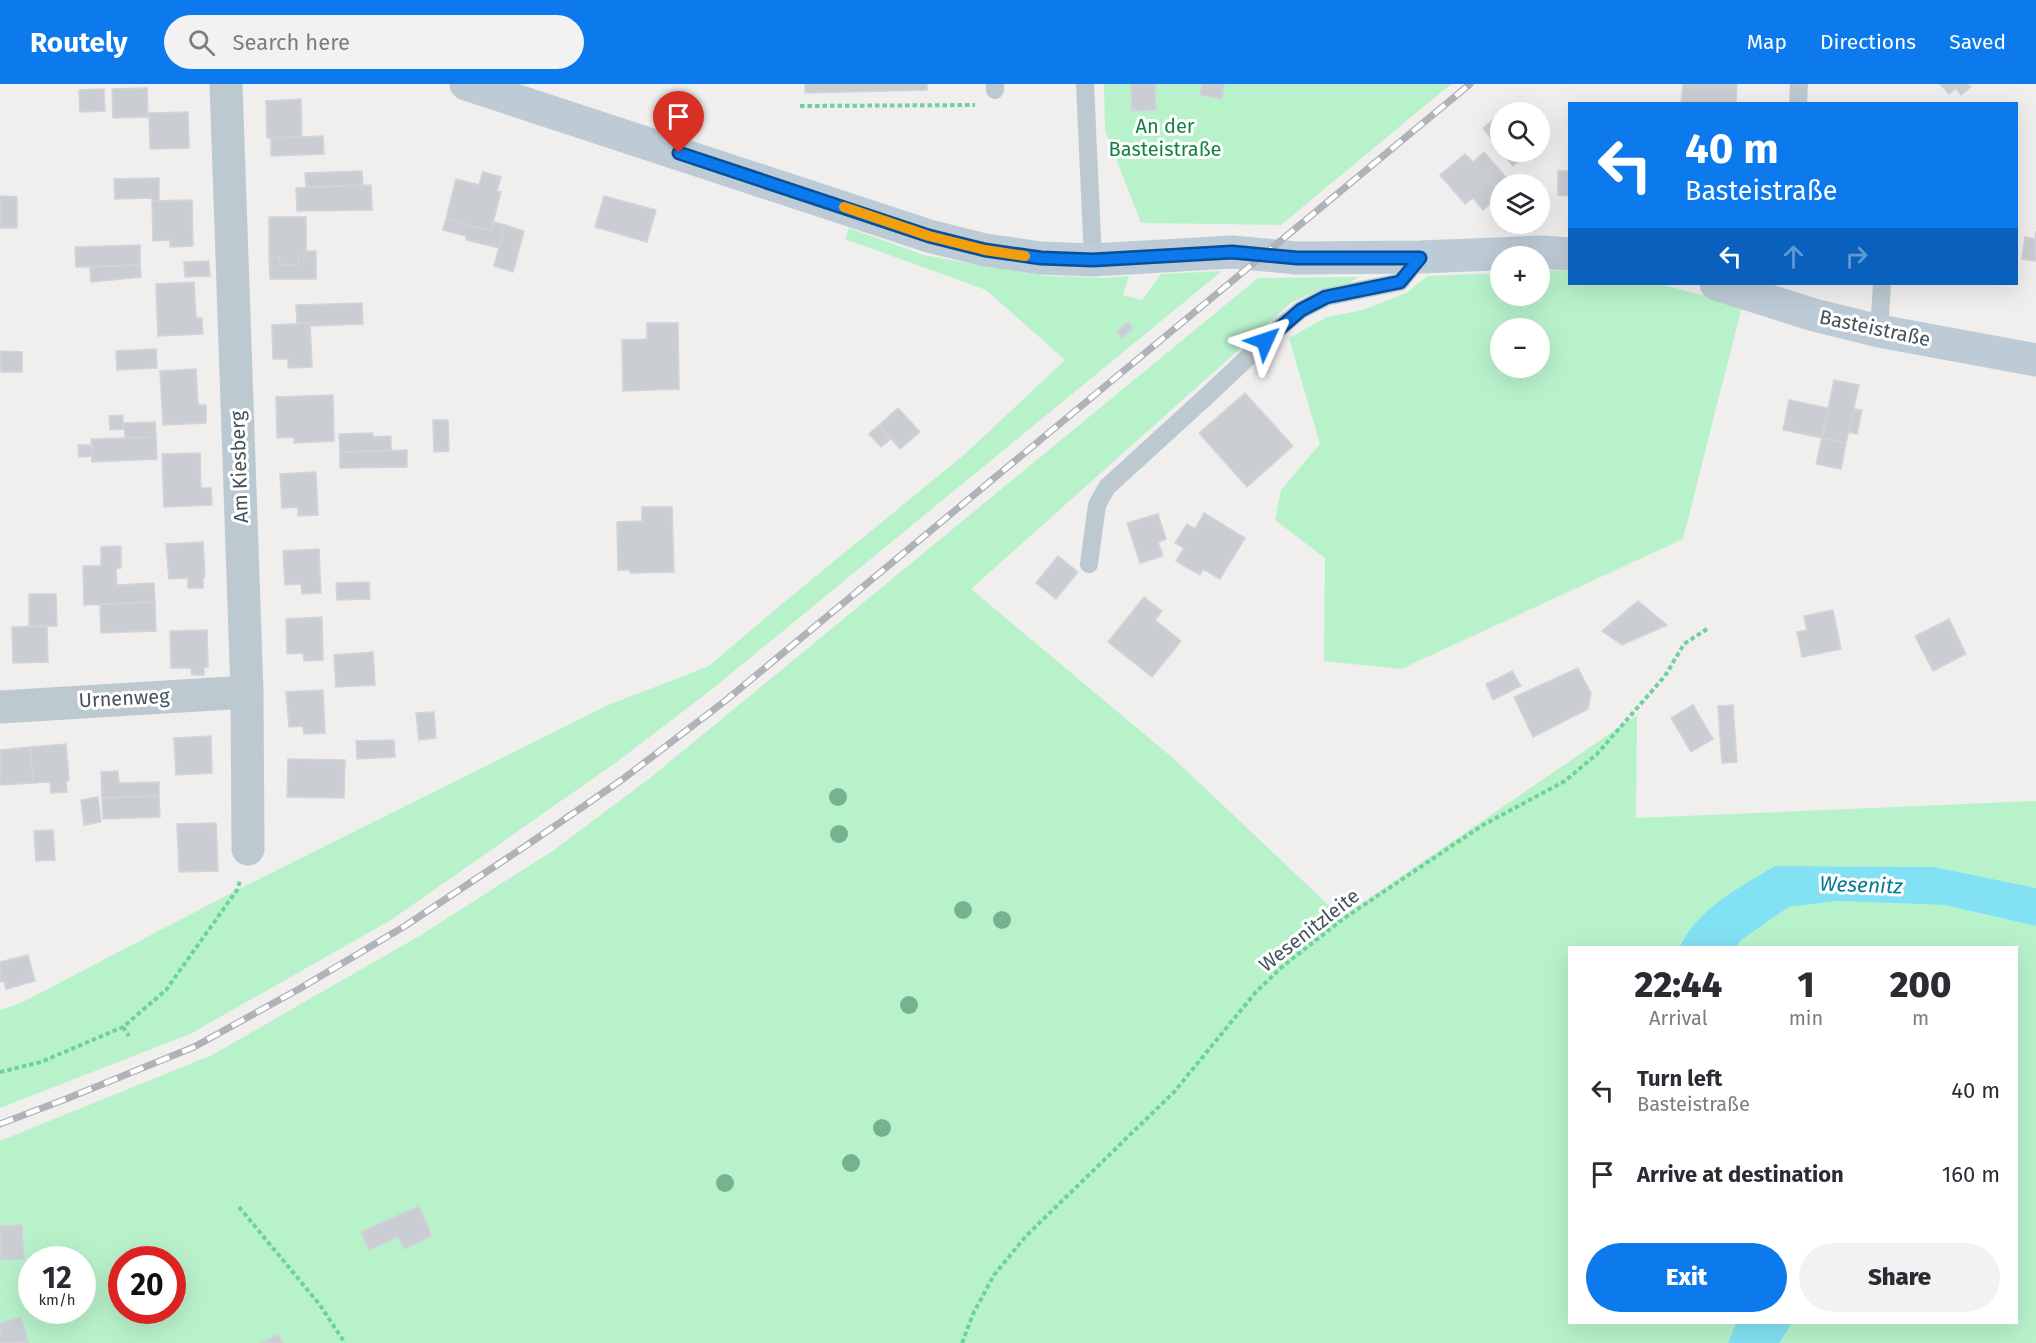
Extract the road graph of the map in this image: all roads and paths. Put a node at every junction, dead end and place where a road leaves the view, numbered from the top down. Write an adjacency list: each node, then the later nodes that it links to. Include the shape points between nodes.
1 (226, 84): 18 (street, Am Kiesberg)
2 (466, 84): 10 (main road, via 929,236 985,250)
3 (1085, 84): 10 (lane)
4 (1799, 84): 6 (lane)
5 (995, 87): 7 (path, via 994,99 987,105)
6 (1798, 102)
7 (800, 106)
8 (1568, 254): 9 (main road)
9 (1420, 258): 10 (main road, via 1297,258 1232,252); 16 (lane, via 1400,282 1326,297 1301,310 1107,486 1097,505)
10 (1093, 260)
11 (1723, 285): 13 (main road, Basteistraße)
12 (1882, 285): 14 (lane)
13 (1767, 291): 14 (main road, Basteistraße, via 1814,315)
14 (1879, 331): 15 (main road, Basteistraße)
15 (2036, 360)
16 (1089, 564)
17 (1707, 628): 26 (path, Wesenitzleite, via 1684,644 1650,694 1597,754 1565,781 1483,825 1343,919 1283,966 1255,993 1174,1092 1026,1236 994,1275)
18 (247, 692): 19 (street, Urnenweg); 20 (street, Am Kiesberg)
19 (0, 706)
20 (248, 849): 21 (path, via 237,890 166,990)
21 (123, 1027): 22 (path); 23 (path, via 41,1062)
22 (129, 1036)
23 (0, 1072)
24 (239, 1207): 25 (path, via 320,1305)
25 (345, 1343)
26 (962, 1343)

